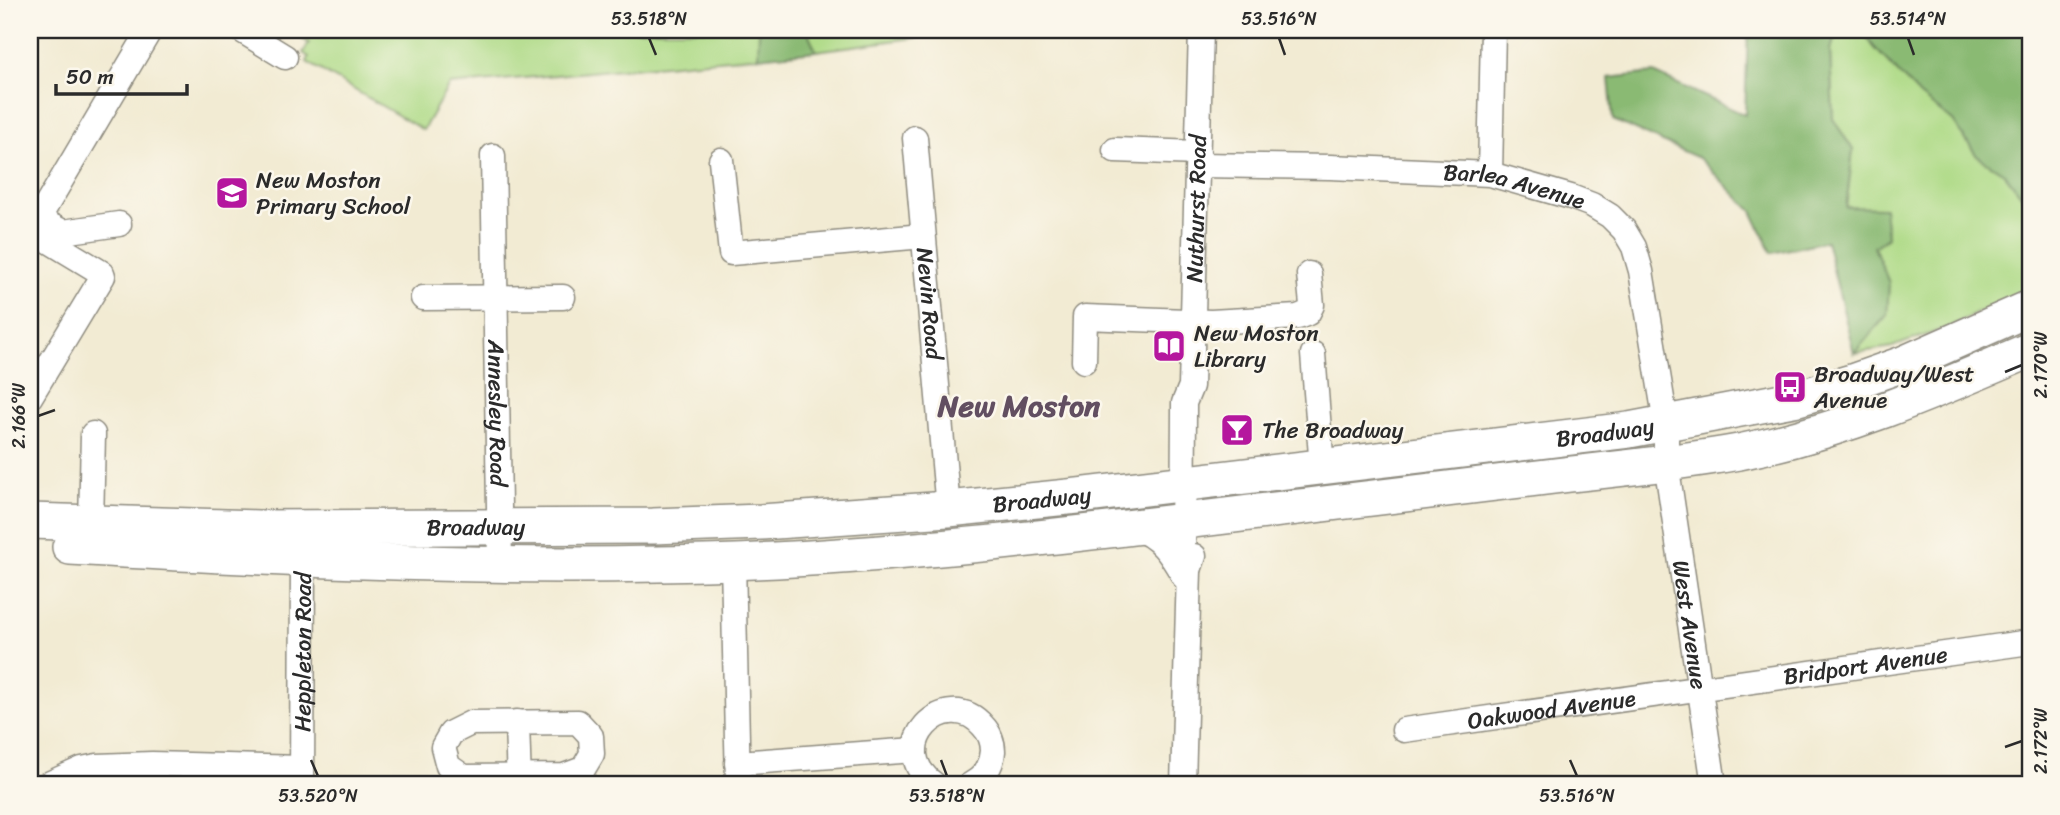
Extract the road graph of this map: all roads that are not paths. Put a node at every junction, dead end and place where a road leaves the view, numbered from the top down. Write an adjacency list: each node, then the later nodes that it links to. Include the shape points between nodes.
1 (150, 30): 13 (street)
2 (241, 30): 5 (street)
3 (1201, 30): 9 (street, Nuthurst Road)
4 (1493, 30): 11 (street)
5 (285, 57)
6 (915, 138): 15 (street, Nevin Road)
7 (1115, 150): 9 (street, Barlea Avenue)
8 (493, 156): 19 (street, Annesley Road)
9 (1198, 159): 11 (street, Barlea Avenue); 22 (street, Nuthurst Road)
10 (722, 160): 15 (street, via 731,253)
11 (1490, 174): 27 (street, Barlea Avenue, via 1592,205 1624,230 1641,271)
12 (119, 224): 14 (street)
13 (33, 227): 14 (street); 26 (street, via 103,276)
14 (63, 232): 16 (street)
15 (923, 236): 32 (street, Nevin Road)
16 (101, 255)
17 (1309, 274): 22 (street, via 1312,305 1308,313)
18 (423, 298): 19 (street)
19 (495, 298): 20 (street); 36 (street, Annesley Road)
20 (563, 298)
21 (2030, 309): 27 (highway, Broadway, via 1852,382 1798,398)
22 (1194, 321): 25 (street, via 1085,317); 31 (street, Nuthurst Road, via 1191,386 1184,403)
23 (2030, 350): 29 (highway, Broadway, via 1867,417 1738,452)
24 (1313, 354): 30 (street)
25 (1084, 361)
26 (30, 397)
27 (1667, 423): 29 (street, Barlea Avenue); 30 (highway, Broadway)
28 (93, 433): 35 (street)
29 (1666, 462): 34 (highway, Broadway); 44 (street, West Avenue)
30 (1322, 468): 31 (highway, Broadway)
31 (1190, 483): 32 (highway, Broadway); 34 (street, Nuthurst Road)
32 (948, 509): 36 (highway, Broadway, via 761,522)
33 (30, 521): 35 (highway, Broadway)
34 (1190, 521): 37 (highway, Broadway); 42 (street, Nuthurst Road, via 1195,552)
35 (91, 525): 36 (highway, Broadway)
36 (499, 528): 41 (street, Annesley Road)
37 (1134, 528): 40 (highway, Broadway, via 960,547); 42 (street, via 1160,542)
38 (30, 545): 39 (highway, Broadway)
39 (303, 559): 41 (highway, Broadway); 49 (street, Heppleton Road)
40 (733, 561): 41 (highway, Broadway); 48 (street)
41 (500, 565)
42 (1189, 580): 54 (street, Nuthurst Road)
43 (2030, 642): 44 (street, Bridport Avenue)
44 (1700, 690): 46 (street, Oakwood Avenue); 55 (street, West Avenue)
45 (517, 722): 50 (street); 50 (street, via 471,723 451,733 443,747 448,766 464,777); 50 (street, via 578,722 591,736 592,754 583,769)
46 (1404, 730)
47 (915, 750): 48 (street); 52 (street, via 924,777); 53 (street, via 921,729 932,718 964,713 979,721 993,750 980,780)
48 (738, 774)
49 (302, 777): 51 (street, via 152,764 97,766)
50 (519, 781)
51 (46, 785)
52 (935, 785)
53 (970, 785)
54 (1183, 785)
55 (1714, 785)

